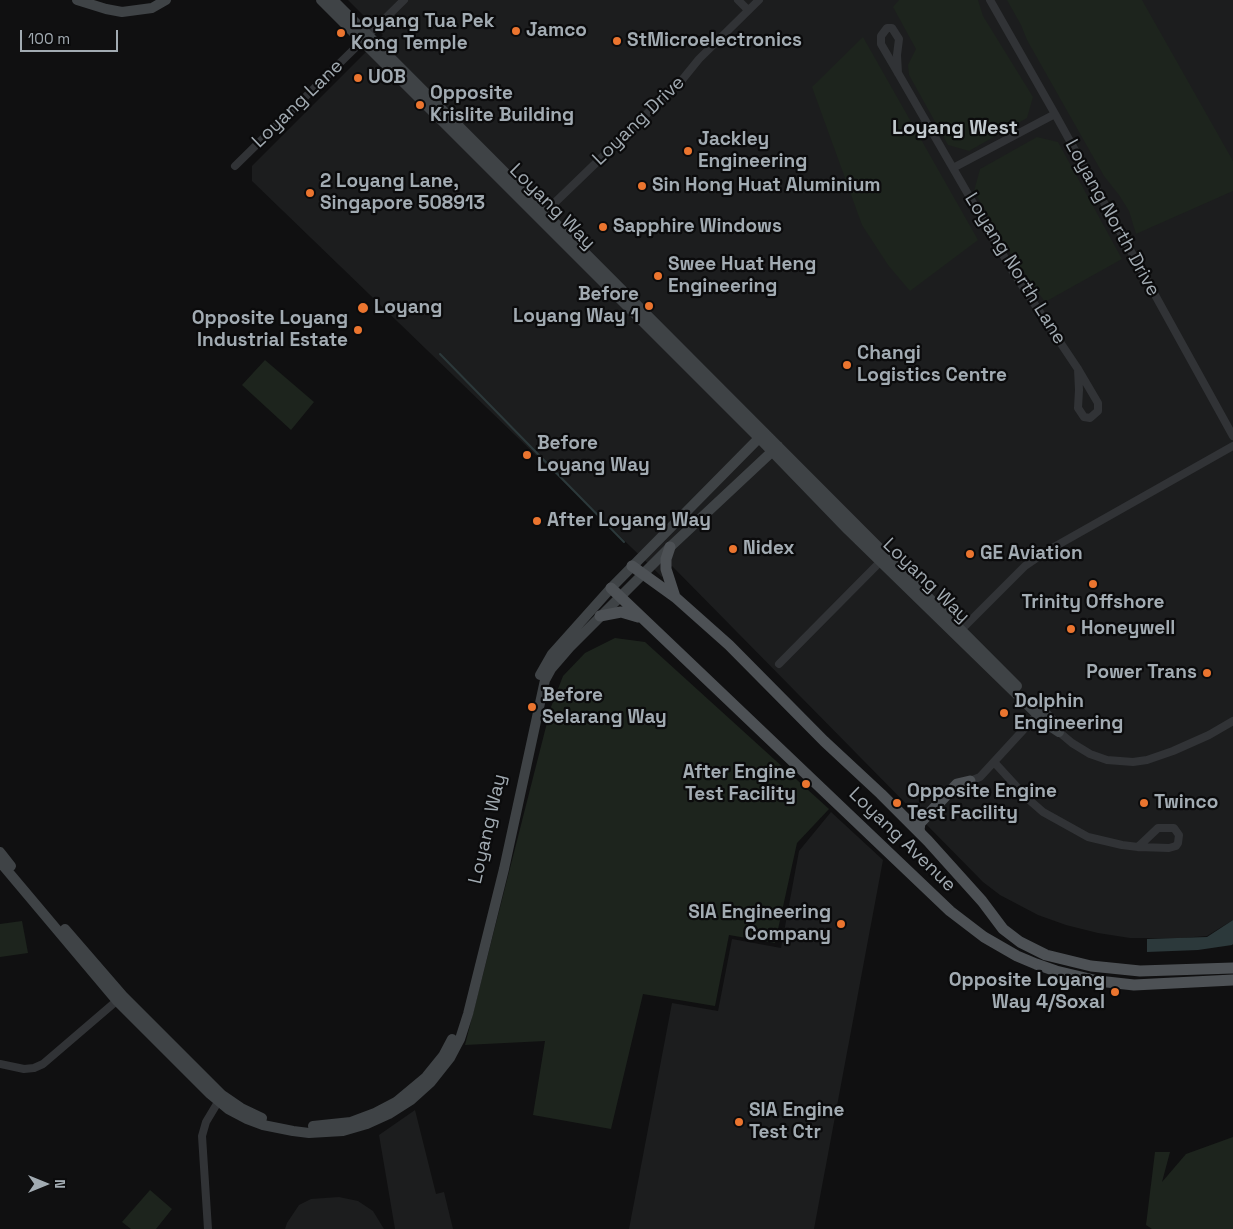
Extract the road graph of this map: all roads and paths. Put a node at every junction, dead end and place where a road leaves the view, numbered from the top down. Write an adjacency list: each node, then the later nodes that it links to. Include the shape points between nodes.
1 (77, 0): 4 (street, via 122,12 152,8)
2 (88, 0): 3 (street, via 123,8 136,8)
3 (157, 0)
4 (166, 0)
5 (321, 0): 12 (street, Loyang Way)
6 (333, 0): 12 (street, Loyang Way)
7 (404, 0): 12 (street, Loyang Lane)
8 (738, 0): 11 (street)
9 (759, 0): 11 (street, Loyang Drive)
10 (990, 0): 14 (street, Loyang North Drive)
11 (748, 10): 17 (street, Loyang Drive, via 682,80)
12 (366, 39): 15 (street, Loyang Lane); 17 (street, Loyang Way)
13 (898, 73): 13 (street, Loyang North Lane, via 881,44 881,36 887,28 892,28 899,38); 16 (street, Loyang North Lane)
14 (1055, 114): 16 (street); 20 (street, Loyang North Drive)
15 (234, 166)
16 (953, 168): 18 (street, Loyang North Lane, via 1013,272)
17 (542, 215): 19 (street, Loyang Way)
18 (1078, 369): 18 (street, Loyang North Lane, via 1098,403 1098,412 1090,418 1084,417 1078,408)
19 (762, 436): 22 (street, Loyang Way); 25 (street, Loyang Way)
20 (1233, 436)
21 (1233, 446): 32 (street, via 1047,551 1025,566)
22 (775, 449): 23 (street, Loyang Way); 24 (street, Loyang Way)
23 (670, 547): 26 (street, Loyang Way); 29 (main road, via 666,569)
24 (882, 556): 32 (street, Loyang Way); 33 (street)
25 (632, 566): 26 (main road, Loyang Avenue); 27 (street, Loyang Way)
26 (643, 575): 28 (street, Loyang Way); 29 (main road, Loyang Avenue)
27 (611, 588): 28 (main road, Loyang Avenue); 47 (street, Loyang Way, via 552,654 538,678 467,998 451,1042 435,1067 391,1106 340,1124 306,1127 278,1123)
28 (620, 597): 30 (street, Loyang Way); 31 (main road, Loyang Avenue)
29 (674, 597): 39 (main road, Loyang Avenue, via 729,645)
30 (600, 616): 31 (main road, via 622,612); 47 (street, Loyang Way, via 545,680 468,1014 460,1039 444,1067 400,1108 343,1131 309,1133 277,1128 247,1119 228,1109)
31 (644, 620): 44 (main road, Loyang Avenue, via 950,911 1001,948 1056,971 1124,985)
32 (959, 632): 34 (street, Loyang Way)
33 (779, 664)
34 (1037, 710): 36 (street, Loyang Way, via 1047,724); 36 (street, Loyang Way, via 1049,717); 37 (street)
35 (1233, 721): 36 (street, Loyang Way, via 1173,751 1133,762 1107,760 1090,754)
36 (1059, 732)
37 (994, 762): 38 (street, via 980,777); 40 (street, via 1043,812 1072,830 1097,840)
38 (970, 781): 39 (main road, via 957,784 920,823)
39 (921, 834): 43 (main road, Loyang Avenue, via 1003,929 1020,942 1046,954 1091,966 1140,971)
40 (1138, 847): 40 (street, via 1158,828 1174,828 1179,834 1178,843 1173,847)
41 (0, 852): 45 (street)
42 (0, 862): 45 (street)
43 (1233, 968)
44 (1233, 980)
45 (120, 998): 46 (street, via 43,1064 24,1069); 47 (street)
46 (0, 1064)
47 (220, 1098): 48 (street, via 202,1136)
48 (208, 1229)

